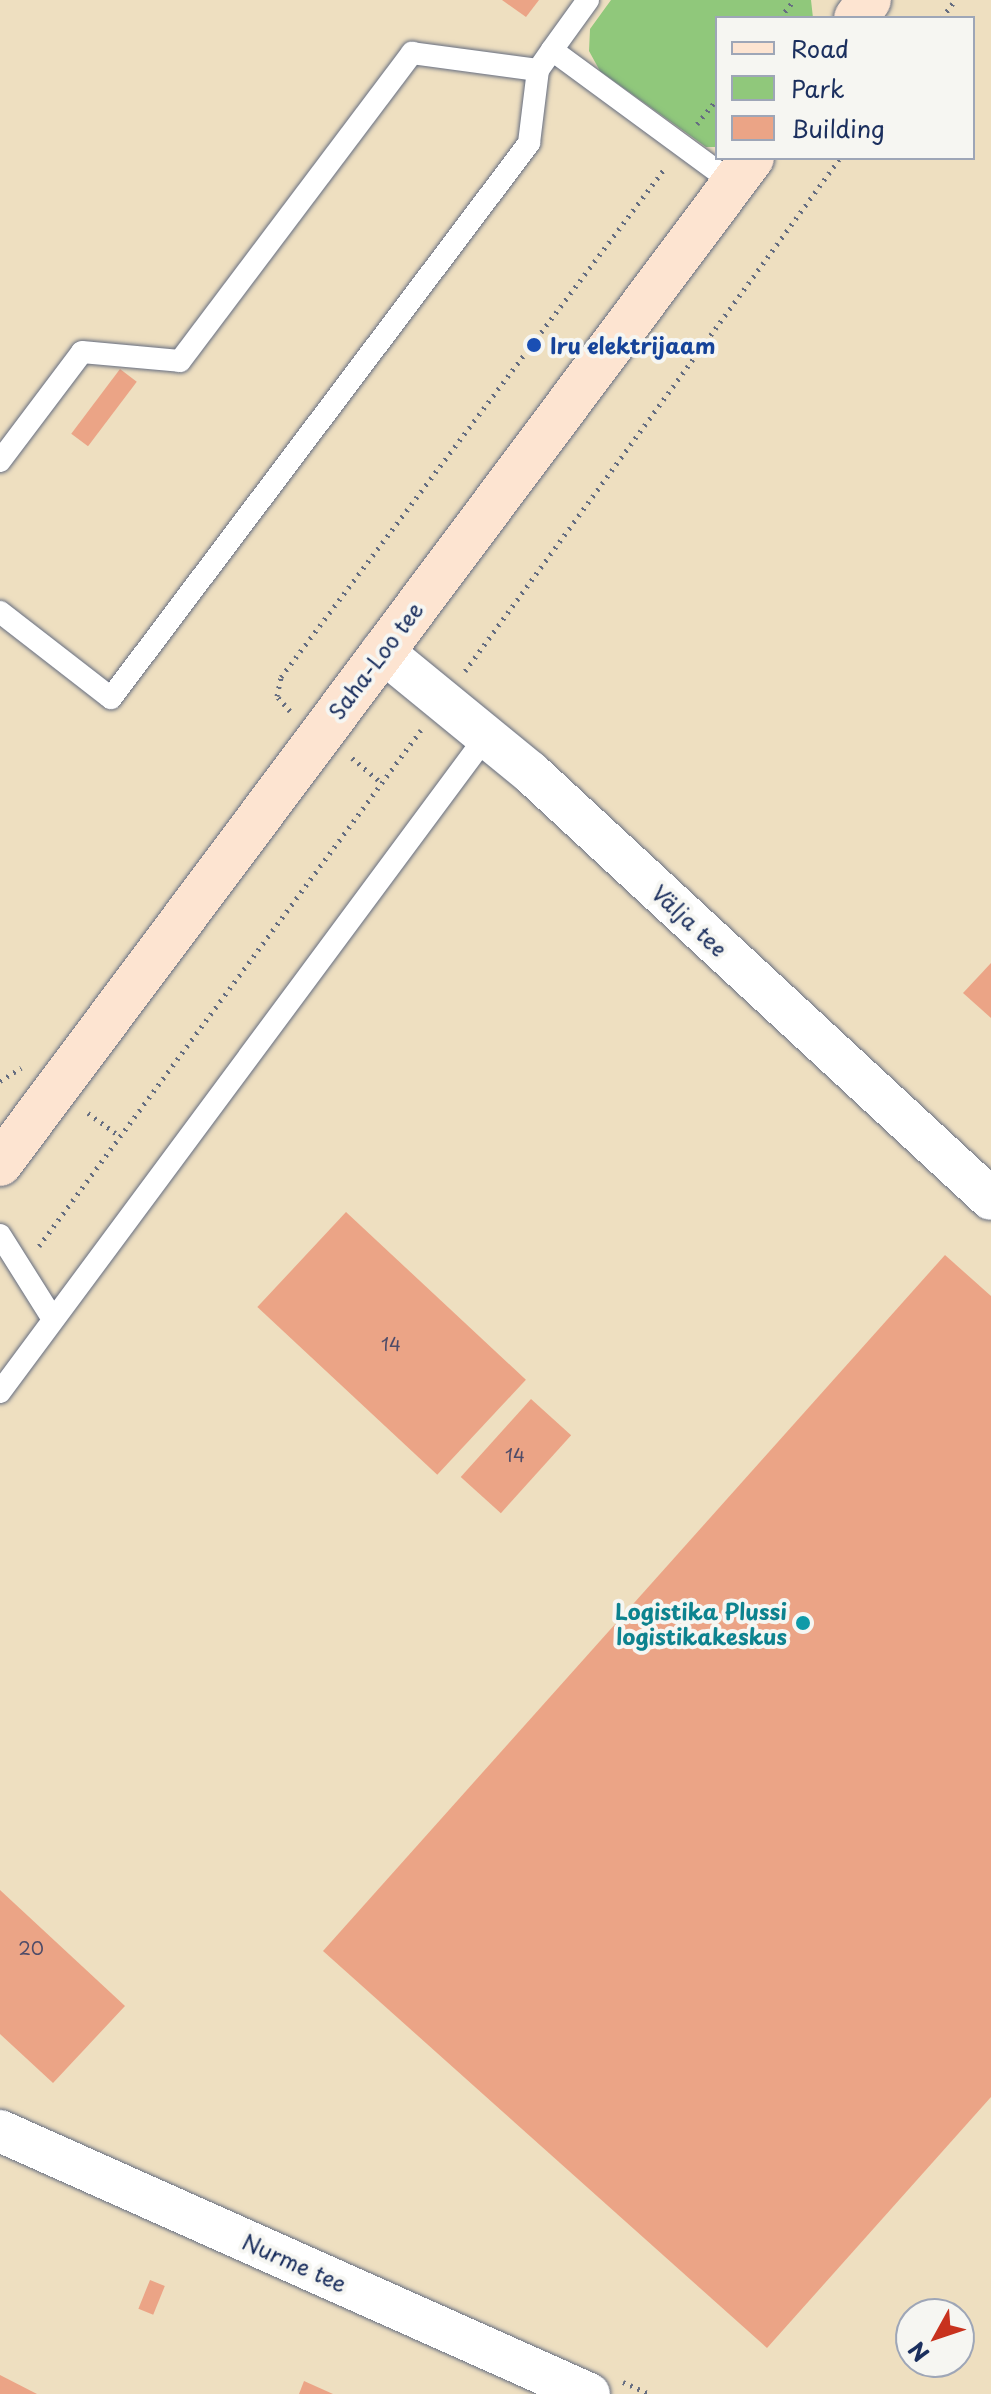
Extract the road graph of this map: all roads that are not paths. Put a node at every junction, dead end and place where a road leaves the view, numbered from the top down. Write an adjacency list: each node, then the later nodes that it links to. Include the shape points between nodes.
1 (588, 0): 2 (lane)
2 (552, 50): 3 (lane); 4 (lane, via 682,145)
3 (538, 70): 7 (lane, via 412,53 180,361 82,352); 8 (lane, via 529,143 111,698)
4 (715, 159)
5 (717, 160): 6 (lane)
6 (743, 171): 9 (main road, Saha-Loo tee)
7 (0, 461)
8 (0, 612)
9 (382, 651): 10 (street, Välja tee); 11 (main road, Saha-Loo tee)
10 (485, 738): 12 (street, Välja tee); 14 (lane)
11 (0, 1164)
12 (991, 1199)
13 (0, 1235): 14 (lane)
14 (53, 1319): 15 (lane)
15 (0, 1392)
16 (0, 2131): 17 (street, Nurme tee)
17 (589, 2394)

